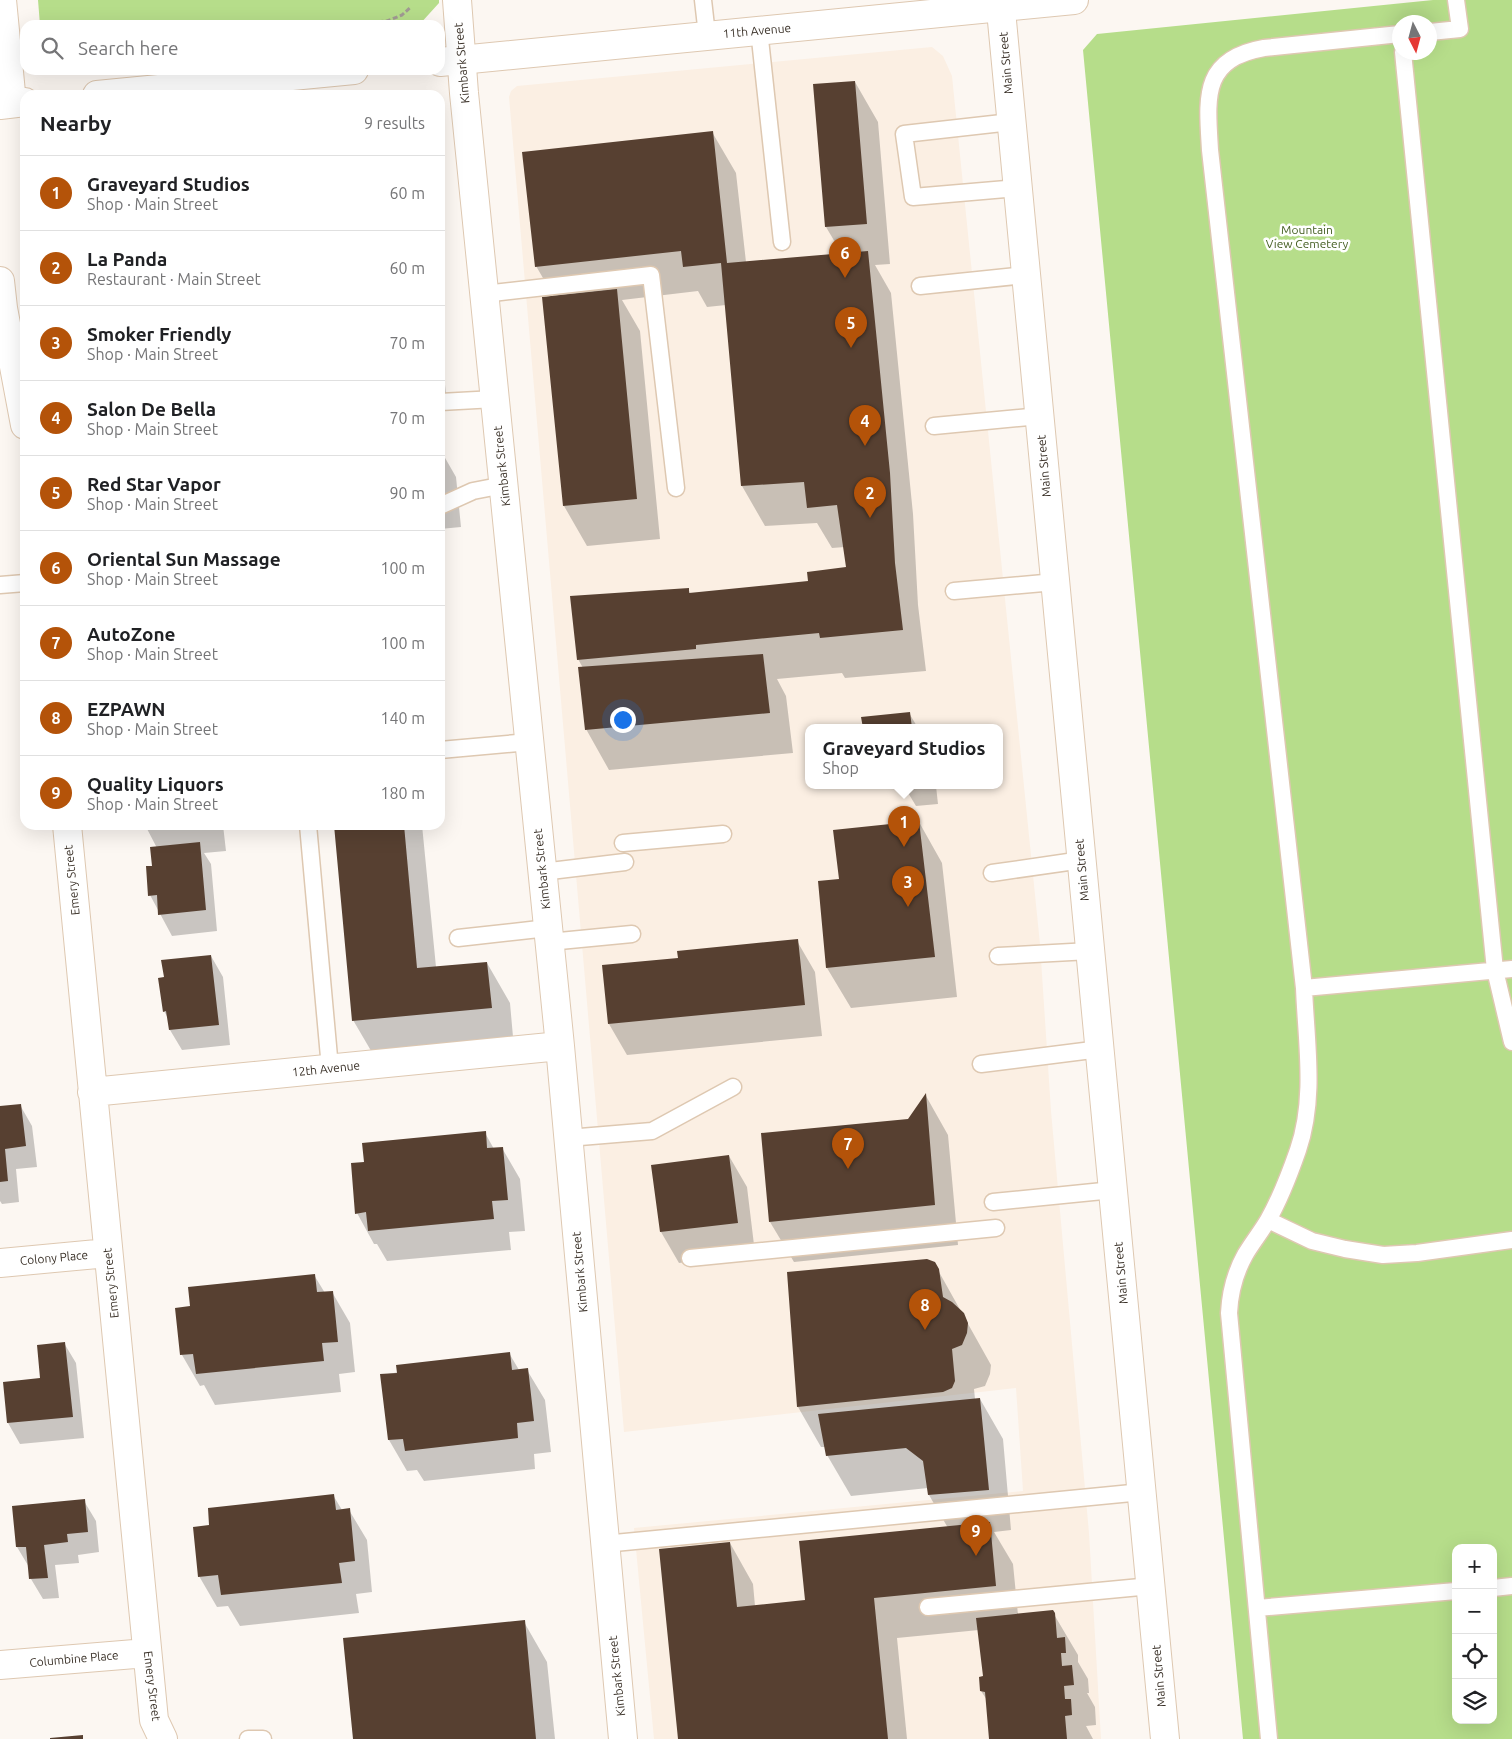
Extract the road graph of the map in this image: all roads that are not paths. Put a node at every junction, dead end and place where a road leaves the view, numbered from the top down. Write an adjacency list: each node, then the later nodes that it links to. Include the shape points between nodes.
1 (2, 0): 15 (main road)
2 (457, 0): 11 (main road, Kimbark Street)
3 (703, 0): 9 (lane)
4 (1074, 0): 6 (main road, 11th Avenue)
5 (1456, 0): 8 (lane, via 1460,29)
6 (1001, 4): 7 (main road, 11th Avenue); 16 (main road, Main Street)
7 (759, 30): 9 (main road, 11th Avenue); 18 (lane)
8 (1437, 31)
9 (707, 35): 11 (main road, 11th Avenue)
10 (1392, 35): 52 (lane, via 1250,51 1232,59 1218,72 1208,101 1212,169)
11 (450, 60): 22 (main road, Kimbark Street)
12 (1404, 60): 51 (lane)
13 (303, 75): 14 (main road)
14 (148, 90)
15 (12, 103)
16 (1011, 122): 17 (main road, Main Street); 17 (lane, via 904,134 913,198)
17 (1018, 188): 19 (main road, Main Street)
18 (782, 242)
19 (1026, 275): 21 (lane); 26 (main road, Main Street)
20 (0, 281): 23 (main road)
21 (920, 286)
22 (484, 294): 24 (main road, Kimbark Street); 29 (lane, via 651,275)
23 (20, 399)
24 (494, 399): 25 (lane); 28 (main road, Kimbark Street)
25 (445, 402)
26 (1040, 416): 27 (lane); 31 (main road, Main Street)
27 (934, 426)
28 (504, 485): 30 (lane, via 473,491); 35 (main road, Kimbark Street)
29 (676, 488)
30 (445, 504)
31 (1055, 582): 34 (lane); 41 (main road, Main Street)
32 (20, 583): 33 (lane)
33 (0, 585)
34 (954, 591)
35 (529, 742): 36 (lane); 43 (main road, Kimbark Street)
36 (445, 750)
37 (66, 830): 59 (main road, Emery Street)
38 (308, 830): 57 (lane)
39 (723, 834): 40 (lane)
40 (623, 843)
41 (1082, 860): 44 (lane); 48 (main road, Main Street)
42 (625, 862): 43 (lane)
43 (542, 872): 46 (main road, Kimbark Street)
44 (992, 873)
45 (632, 934): 46 (lane)
46 (548, 935): 47 (lane); 54 (main road, Kimbark Street)
47 (458, 938)
48 (1090, 951): 49 (lane); 55 (main road, Main Street)
49 (998, 956)
50 (1512, 969): 51 (lane)
51 (1495, 970): 52 (lane); 53 (lane)
52 (1304, 988): 63 (lane, via 1306,1118 1298,1150)
53 (1512, 1042)
54 (560, 1046): 57 (main road, 12th Avenue); 60 (main road, Kimbark Street)
55 (1100, 1050): 56 (lane); 61 (main road, Main Street)
56 (981, 1064)
57 (330, 1068): 59 (main road, 12th Avenue)
58 (733, 1087): 60 (lane, via 652,1131)
59 (92, 1092): 66 (main road, Emery Street)
60 (568, 1138): 70 (main road, Kimbark Street)
61 (1113, 1190): 62 (lane); 69 (main road, Main Street)
62 (994, 1202)
63 (1268, 1220): 65 (lane, via 1312,1241 1383,1254 1417,1253); 76 (lane, via 1238,1271 1229,1313)
64 (996, 1228): 67 (lane)
65 (1512, 1240)
66 (108, 1253): 68 (main road, Colony Place); 77 (main road, Emery Street)
67 (690, 1258)
68 (0, 1263)
69 (1142, 1492): 70 (lane); 71 (main road, Main Street)
70 (604, 1544): 82 (main road, Kimbark Street)
71 (1151, 1586): 75 (lane); 83 (main road, Main Street)
72 (1512, 1586): 73 (lane)
73 (1497, 1588)
74 (1452, 1591): 76 (lane)
75 (928, 1608)
76 (1257, 1608): 84 (lane)
77 (147, 1653): 78 (main road, Columbine Place); 79 (main road, Emery Street, via 154,1720)
78 (0, 1665)
79 (163, 1739)
80 (248, 1739): 81 (lane)
81 (263, 1739)
82 (623, 1739)
83 (1165, 1739)
84 (1269, 1739)

